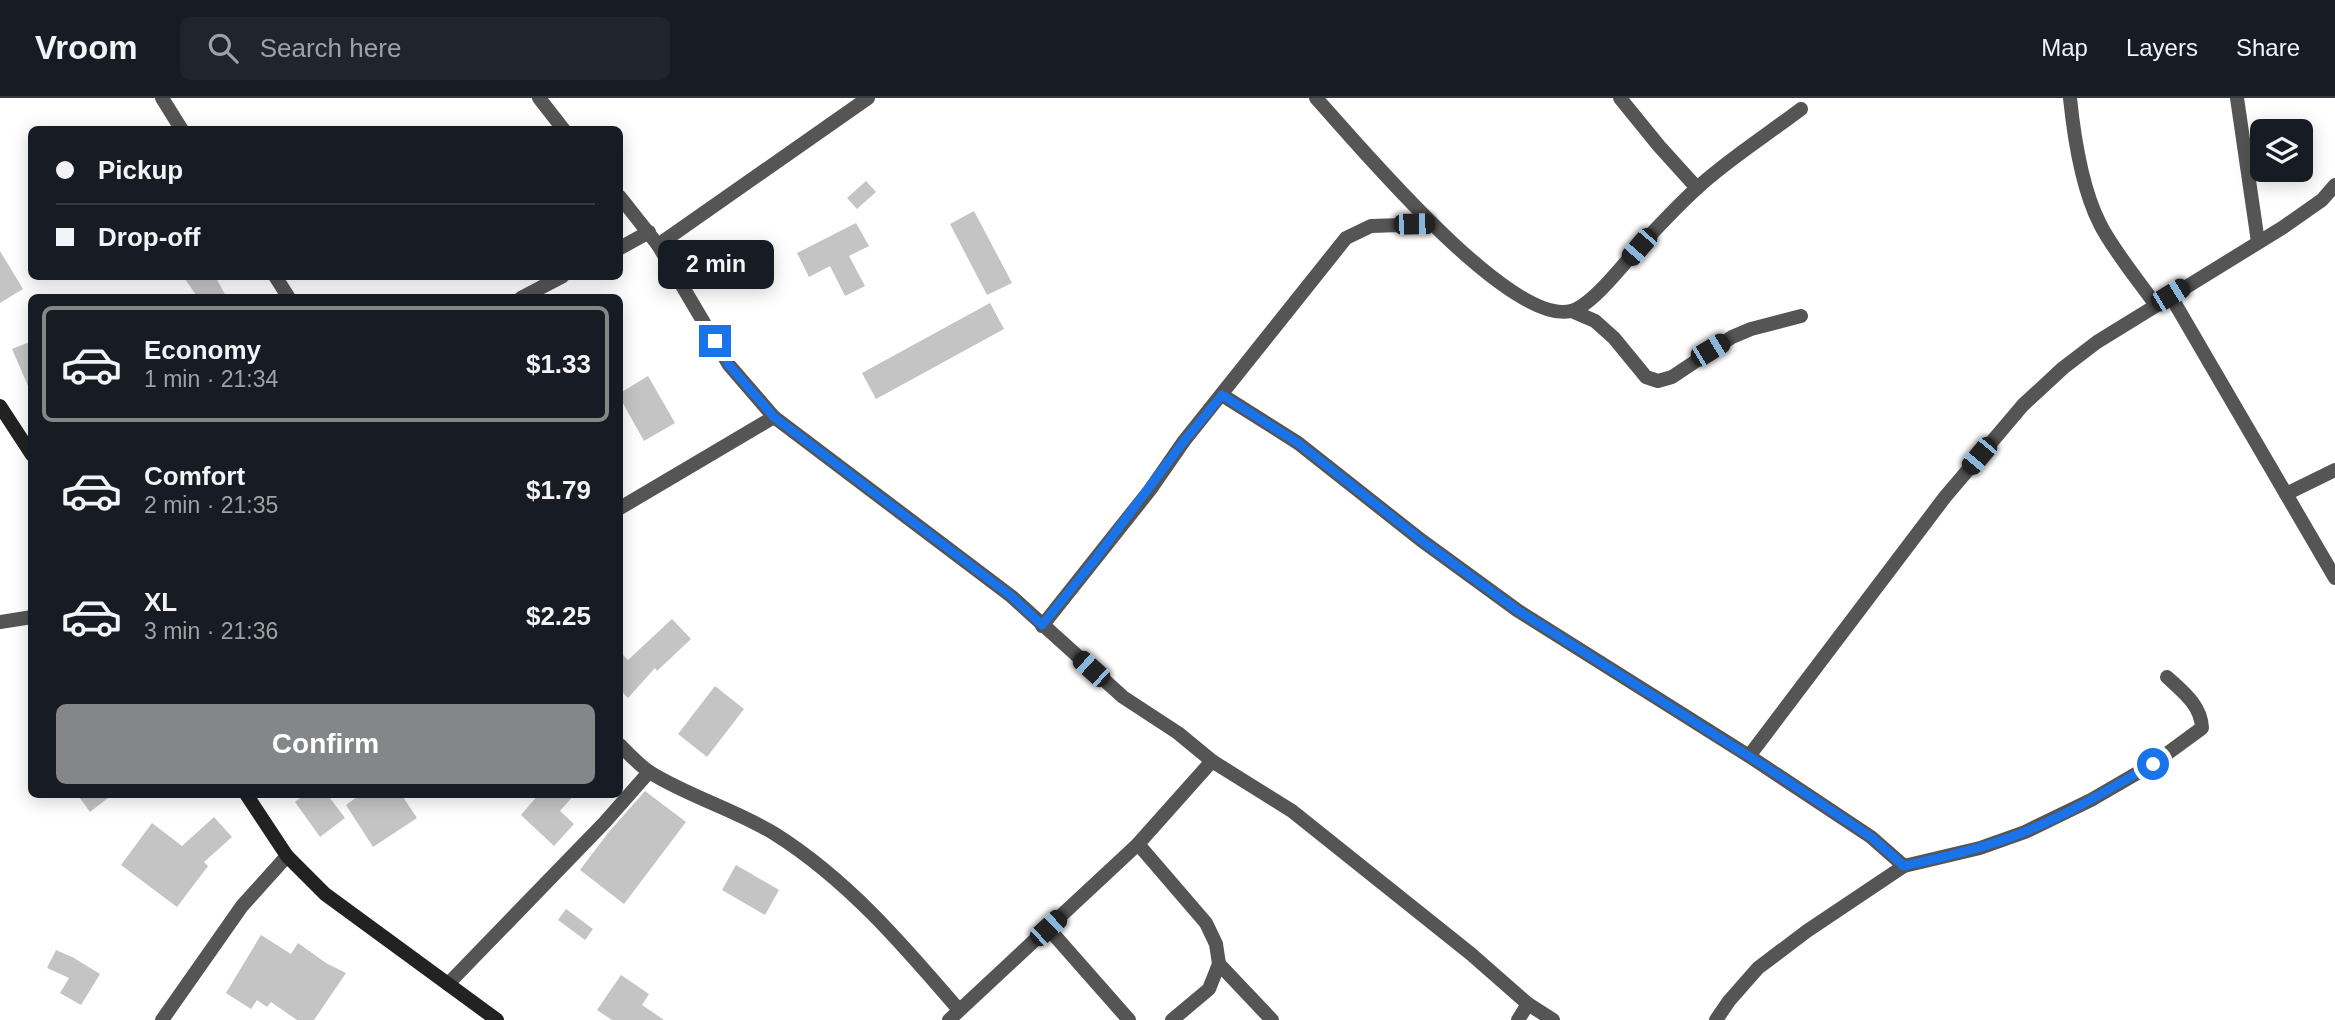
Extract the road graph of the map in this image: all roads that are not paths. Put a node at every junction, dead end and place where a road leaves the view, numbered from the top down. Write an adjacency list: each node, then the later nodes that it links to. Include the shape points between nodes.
1 (162, 98): 9 (street)
2 (539, 98): 10 (street)
3 (868, 98): 17 (street)
4 (1316, 98): 14 (street)
5 (1620, 98): 12 (street)
6 (2070, 98): 22 (street, via 2090,202 2101,226)
7 (2237, 98): 16 (street)
8 (1801, 109): 12 (street)
9 (180, 126)
10 (561, 126)
11 (2335, 187): 16 (street)
12 (1697, 188): 23 (street, via 1604,287)
13 (623, 201): 15 (street)
14 (1431, 224): 23 (street, via 1521,296 1545,310); 25 (street, via 1371,226 1346,238)
15 (649, 232): 17 (street); 18 (street)
16 (2258, 242): 21 (street)
17 (658, 245): 27 (street, via 729,365)
18 (623, 246)
19 (555, 280): 20 (street)
20 (529, 294)
21 (2170, 295): 22 (street); 30 (street)
22 (2155, 304): 38 (street, via 2063,368 2023,405 1945,497)
23 (1572, 311): 24 (street, via 1595,321 1646,377 1658,381 1672,377 1732,337)
24 (1801, 316)
25 (1222, 395): 35 (street); 38 (street, via 1298,443 1517,610)
26 (0, 406): 28 (street)
27 (774, 417): 31 (street); 35 (street, via 1000,587)
28 (28, 449)
29 (2335, 470): 30 (street)
30 (2286, 494): 32 (street)
31 (623, 506)
32 (2335, 578)
33 (28, 618): 34 (street)
34 (0, 622)
35 (1042, 625): 39 (street, via 1123,698)
36 (2167, 677): 44 (street, via 2202,715 2202,728 2193,736 2091,800 2025,832)
37 (623, 748): 40 (street)
38 (1749, 756): 44 (street, via 1871,837)
39 (1212, 761): 42 (street); 48 (street, via 1292,811)
40 (649, 772): 47 (street); 49 (street, via 776,835 828,873 885,925)
41 (249, 798): 43 (street)
42 (1138, 844): 45 (street); 46 (street, via 1206,923)
43 (287, 856): 47 (street, via 325,894); 51 (street, via 242,906)
44 (1904, 866): 57 (street, via 1758,968)
45 (1048, 928): 49 (street); 52 (street)
46 (1219, 964): 53 (street, via 1209,989); 54 (street)
47 (448, 984): 50 (street)
48 (1528, 1004): 55 (street); 56 (street)
49 (954, 1015)
50 (495, 1019)
51 (162, 1020)
52 (1129, 1020)
53 (1172, 1020)
54 (1272, 1020)
55 (1518, 1020)
56 (1553, 1020)
57 (1716, 1020)

